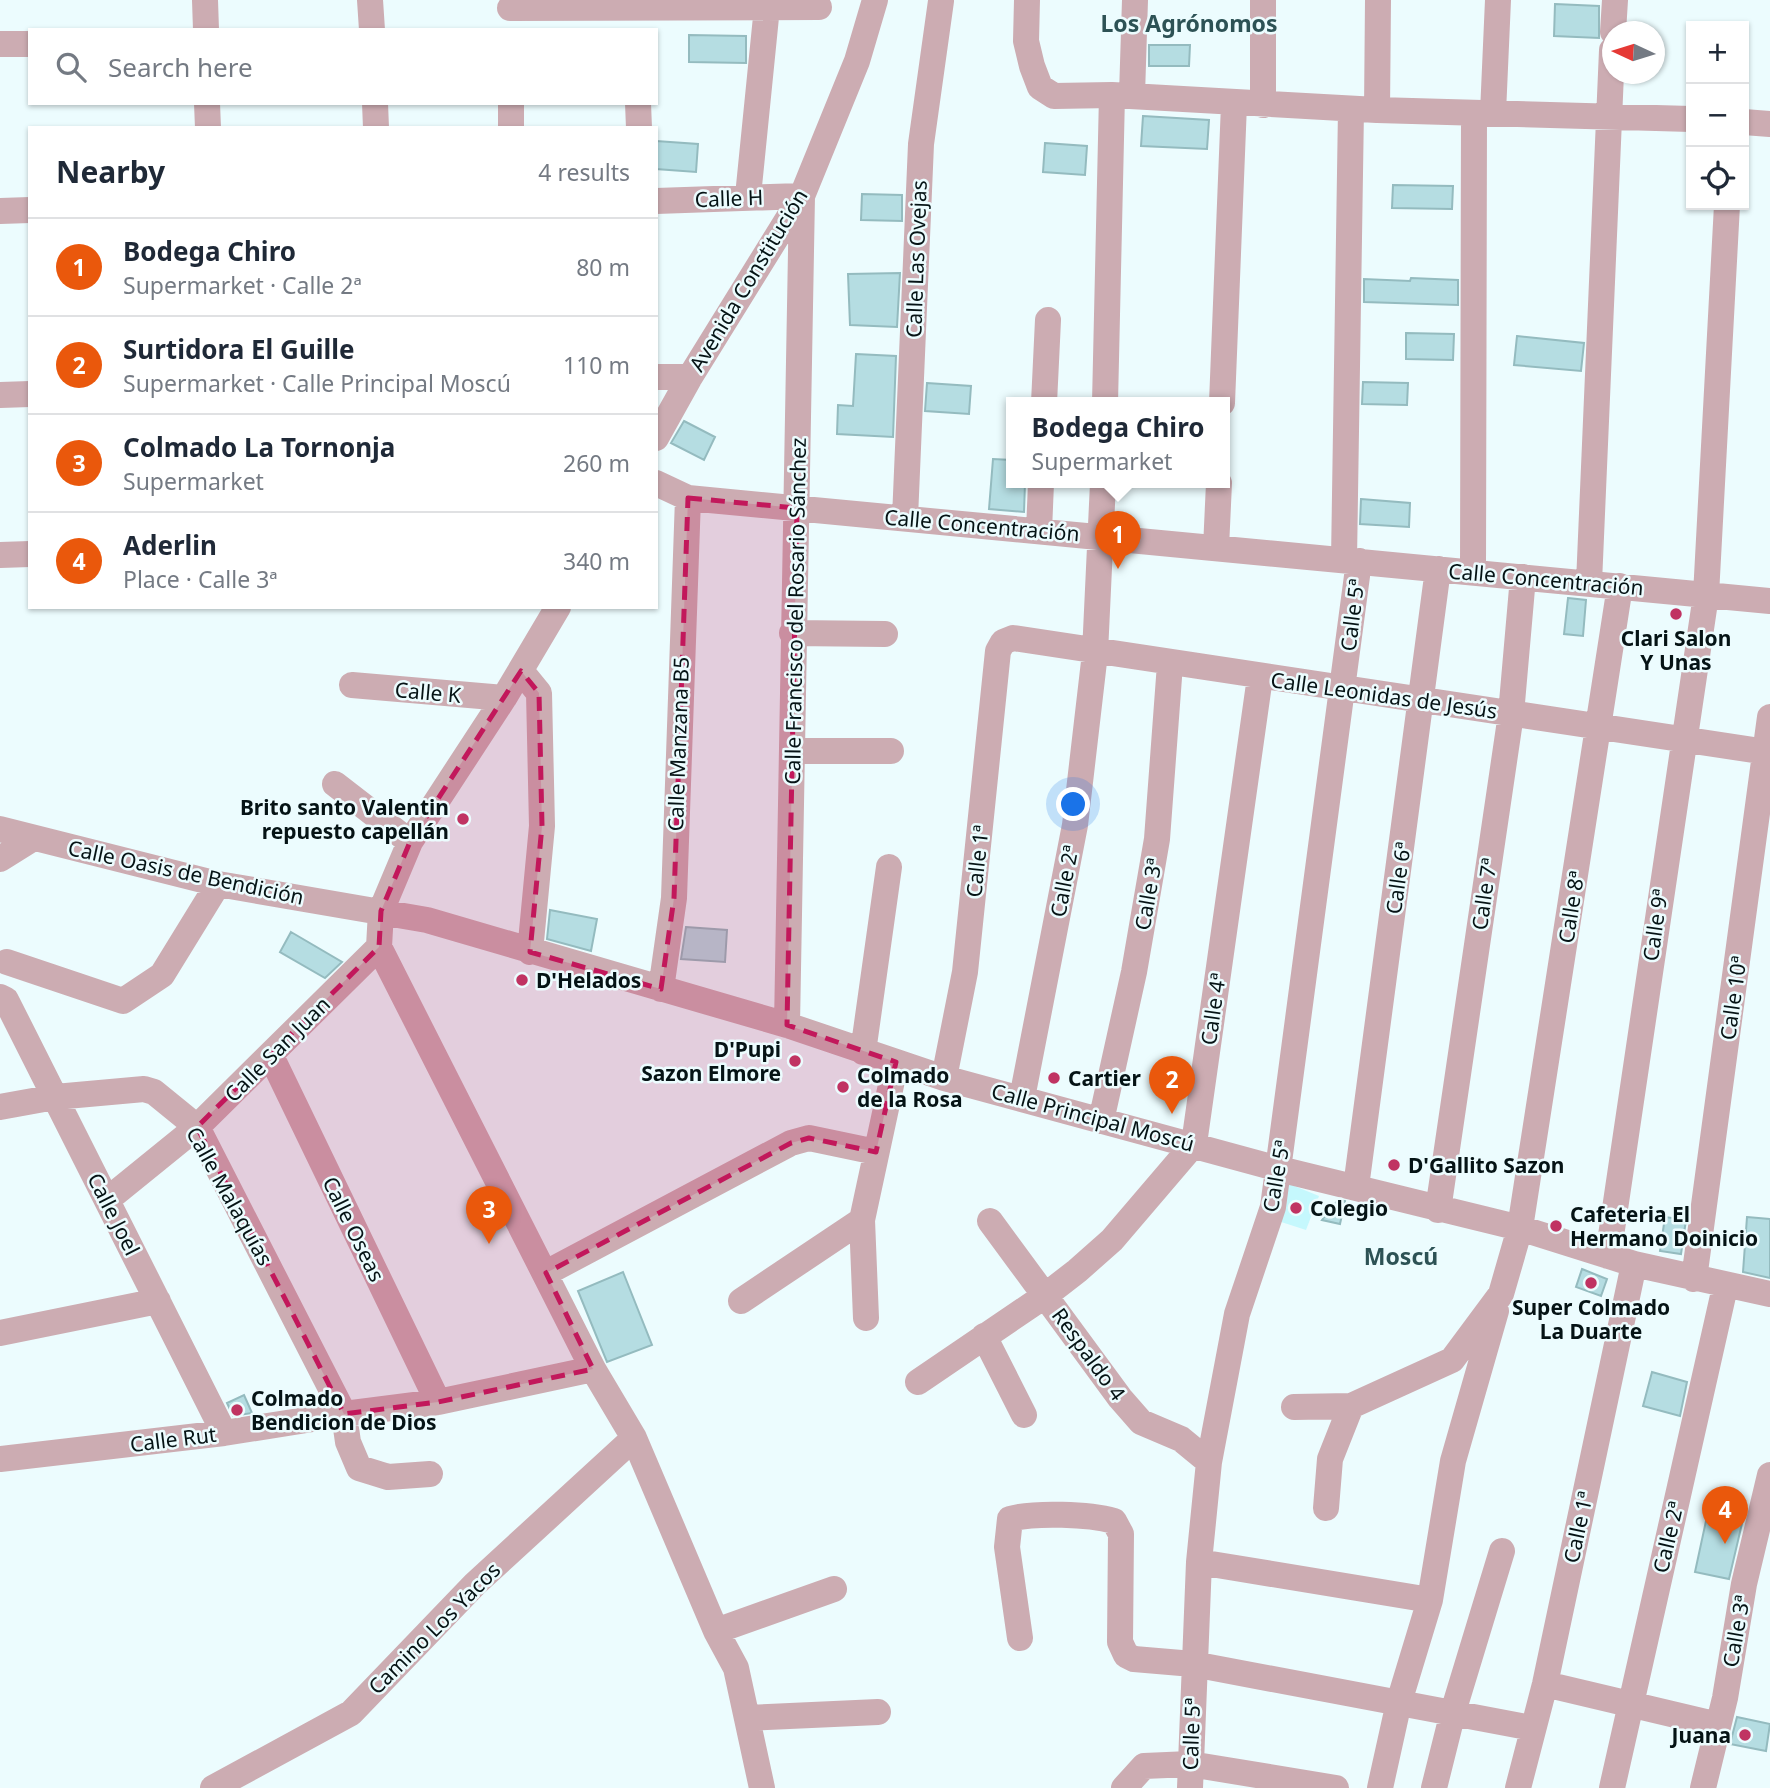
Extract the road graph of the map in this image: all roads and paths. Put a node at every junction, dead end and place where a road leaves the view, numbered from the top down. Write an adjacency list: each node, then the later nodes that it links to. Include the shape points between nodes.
1 (205, 0): 16 (street)
2 (370, 0): 17 (street)
3 (875, 0): 39 (street, Avenida Constitución, via 858,61)
4 (1027, 0): 21 (street, via 1027,41 1040,87 1054,96)
5 (1135, 0): 21 (street)
6 (1264, 0): 27 (street)
7 (1378, 0): 28 (street, Calle 5ª)
8 (1498, 0): 29 (street)
9 (1615, 0): 15 (street)
10 (941, 1): 59 (street, Calle Las Ovejas, via 920,144)
11 (767, 7): 12 (street); 14 (street); 38 (street)
12 (819, 7)
13 (510, 13): 14 (street)
14 (636, 19)
15 (1614, 21)
16 (206, 28)
17 (372, 28)
18 (0, 44): 19 (street)
19 (28, 44)
20 (1610, 84): 30 (street)
21 (1122, 95): 22 (street); 50 (street)
22 (1234, 104): 27 (street); 51 (street)
23 (207, 105): 34 (street)
24 (375, 105): 35 (street)
25 (511, 105): 36 (street)
26 (638, 105): 37 (street)
27 (1263, 105): 28 (street)
28 (1364, 109): 29 (street); 65 (street, Calle 5ª)
29 (1484, 113): 30 (street); 67 (street)
30 (1609, 115): 31 (street); 69 (street)
31 (1686, 119)
32 (1749, 122): 33 (street)
33 (1770, 124)
34 (208, 126)
35 (376, 126)
36 (511, 126)
37 (639, 126)
38 (748, 196): 39 (street, Calle H); 40 (street, Calle H)
39 (802, 196): 46 (street, Avenida Constitución); 58 (street, Calle Francisco del Rosario Sánchez)
40 (658, 201)
41 (28, 210): 43 (street)
42 (1727, 210): 71 (street, Calle 9ª)
43 (0, 211)
44 (1048, 320): 49 (street)
45 (658, 377): 46 (street)
46 (690, 377): 52 (street, Avenida Constitución)
47 (28, 394): 48 (street)
48 (0, 395)
49 (1044, 397)
50 (1105, 397)
51 (1222, 397)
52 (658, 434)
53 (658, 484): 57 (street, Calle Concentración)
54 (1041, 488): 60 (street)
55 (1103, 488): 61 (street, Calle 2ª)
56 (1219, 488): 62 (street)
57 (688, 498): 58 (street, Calle Concentración); 103 (street, Calle Manzana B5, via 674,898)
58 (797, 508): 59 (street, Calle Concentración); 74 (street, Calle Francisco del Rosario Sánchez)
59 (905, 518): 60 (street, Calle Concentración)
60 (1039, 531): 61 (street, Calle Concentración)
61 (1102, 537): 62 (street, Calle Concentración); 77 (street, Calle 2ª)
62 (1216, 548): 65 (street, Calle Concentración)
63 (28, 554): 64 (street)
64 (0, 555)
65 (1351, 561): 66 (street, Calle Concentración); 82 (street, Calle 5ª)
66 (1437, 569): 67 (street, Calle Concentración); 84 (street, Calle 6ª)
67 (1472, 572): 68 (street, Calle Concentración)
68 (1523, 577): 69 (street, Calle Concentración); 85 (street, Calle 7ª)
69 (1589, 583): 70 (street, Calle Concentración)
70 (1620, 586): 71 (street, Calle Concentración); 87 (street, Calle 8ª)
71 (1706, 594): 72 (street, Calle Concentración); 88 (street, Calle 9ª)
72 (1770, 601)
73 (557, 609): 79 (street)
74 (792, 633): 75 (street); 89 (street, Calle Francisco del Rosario Sánchez)
75 (885, 634)
76 (1003, 642): 77 (street, Calle Leonidas de Jesús, via 1013,638); 109 (street, Calle 1ª, via 998,652 965,972)
77 (1096, 653): 78 (street, Calle Leonidas de Jesús); 111 (street, Calle 2ª, via 1074,825)
78 (1170, 664): 80 (street, Calle Leonidas de Jesús); 113 (street, Calle 3ª, via 1157,839)
79 (522, 670): 83 (street); 101 (street, via 539,693 542,826)
80 (1260, 677): 82 (street, Calle Leonidas de Jesús); 115 (street, Calle 4ª)
81 (352, 685): 83 (street, Calle K)
82 (1343, 690): 84 (street, Calle Leonidas de Jesús); 117 (street, Calle 5ª)
83 (504, 698): 95 (street)
84 (1422, 701): 85 (street, Calle Leonidas de Jesús); 118 (street, Calle 6ª)
85 (1511, 714): 87 (street, Calle Leonidas de Jesús); 120 (street, Calle 7ª)
86 (1770, 718): 91 (street, Calle 10ª)
87 (1600, 727): 88 (street, Calle Leonidas de Jesús); 123 (street, Calle 8ª)
88 (1682, 740): 91 (street, Calle Leonidas de Jesús); 124 (street, Calle 9ª)
89 (793, 751): 90 (street); 105 (street, Calle Francisco del Rosario Sánchez)
90 (891, 751)
91 (1767, 752): 127 (street, Calle 10ª)
92 (335, 784): 95 (street)
93 (0, 829): 94 (street, Calle Oasis de Bendición)
94 (32, 839): 96 (street); 98 (street, Calle Oasis de Bendición)
95 (410, 842): 99 (street)
96 (0, 859)
97 (889, 867): 106 (street)
98 (218, 884): 99 (street, Calle Oasis de Bendición); 102 (street, via 162,975 122,1001)
99 (381, 911): 100 (street); 101 (street, Calle Principal Moscú, via 427,920)
100 (379, 947): 107 (street, Calle San Juan); 126 (street)
101 (530, 952): 103 (street, Calle Principal Moscú)
102 (7, 962)
103 (661, 989): 105 (street, Calle Principal Moscú)
104 (0, 997): 110 (street, Calle Joel, via 6,1000)
105 (787, 1026): 106 (street, Calle Principal Moscú)
106 (863, 1052): 108 (street, Calle Principal Moscú)
107 (271, 1056): 114 (street, Calle San Juan); 139 (street, Calle Oseas)
108 (896, 1062): 109 (street, Calle Principal Moscú); 116 (street)
109 (944, 1078): 111 (street, Calle Principal Moscú)
110 (55, 1097): 112 (street, Calle Malaquías); 114 (street, Calle Malaquías, via 144,1089); 119 (street, Calle Joel)
111 (1022, 1098): 113 (street, Calle Principal Moscú)
112 (0, 1107)
113 (1101, 1121): 115 (street, Calle Principal Moscú)
114 (197, 1127): 119 (street, Calle San Juan); 142 (street, Calle Malaquías)
115 (1195, 1144): 117 (street, Calle Principal Moscú); 131 (street, via 1112,1240)
116 (876, 1152): 121 (street); 126 (street, via 809,1138 791,1143)
117 (1279, 1169): 118 (street, Calle Principal Moscú); 147 (street, Calle 5ª, via 1273,1207 1237,1314)
118 (1356, 1187): 120 (street, Calle Principal Moscú)
119 (107, 1200): 132 (street, Calle Joel)
120 (1438, 1210): 123 (street, Calle Principal Moscú)
121 (862, 1220): 133 (street); 134 (street)
122 (990, 1221): 131 (street, Respaldo 4)
123 (1520, 1228): 124 (street, Calle Principal Moscú); 129 (street, Calle 8ª)
124 (1608, 1256): 125 (street, Calle Principal Moscú)
125 (1634, 1264): 127 (street, Calle Principal Moscú); 158 (street, Calle 1ª)
126 (546, 1273): 137 (street)
127 (1694, 1279): 128 (street, Calle Principal Moscú)
128 (1726, 1287): 130 (street, Calle Principal Moscú); 160 (street, Calle 2ª)
129 (1501, 1294): 140 (street, via 1452,1360); 154 (street, Calle 8ª, via 1453,1461)
130 (1770, 1294)
131 (1046, 1295): 136 (street); 147 (street, Respaldo 4, via 1141,1422 1181,1439)
132 (158, 1301): 135 (street); 144 (street, Calle Joel)
133 (741, 1301)
134 (866, 1318)
135 (0, 1333)
136 (984, 1336): 138 (street); 143 (street)
137 (593, 1369): 139 (street, Calle Rut); 145 (street)
138 (918, 1381)
139 (438, 1402): 142 (street, Calle Rut)
140 (1351, 1406): 141 (street); 150 (street, via 1330,1459)
141 (1294, 1407)
142 (344, 1413): 144 (street, Calle Rut); 148 (street, Calle Malaquías, via 348,1442 359,1468 388,1477)
143 (1024, 1415)
144 (224, 1433): 146 (street, Calle Rut)
145 (634, 1438): 155 (street); 167 (street, Camino Los Yacos, via 475,1584 351,1713)
146 (0, 1459)
147 (1209, 1462): 152 (street, Calle 5ª)
148 (430, 1474)
149 (1770, 1475): 164 (street, Calle 3ª)
150 (1326, 1508)
151 (1502, 1551): 162 (street)
152 (1199, 1562): 154 (street); 157 (street, Calle 5ª)
153 (834, 1589): 155 (street)
154 (1430, 1600): 159 (street, Calle 8ª)
155 (716, 1631): 163 (street, via 736,1668)
156 (1020, 1638): 157 (street, via 1007,1547 1010,1519 1024,1515 1100,1517 1114,1521 1121,1534 1120,1642 1126,1656)
157 (1193, 1664): 159 (street); 166 (street, Calle 5ª)
158 (1545, 1684): 160 (street); 165 (street, Calle 1ª)
159 (1399, 1702): 162 (street); 171 (street, Calle 8ª)
160 (1630, 1704): 164 (street); 174 (street, Calle 2ª)
161 (878, 1712): 163 (street)
162 (1453, 1712): 165 (street); 172 (street)
163 (747, 1718): 168 (street)
164 (1718, 1725): 175 (street, Calle 3ª)
165 (1532, 1728): 173 (street, Calle 1ª)
166 (1190, 1776): 169 (street, via 1144,1766); 170 (street)
167 (213, 1788)
168 (762, 1788)
169 (1124, 1788)
170 (1336, 1788)
171 (1380, 1788)
172 (1434, 1788)
173 (1518, 1788)
174 (1612, 1788)
175 (1703, 1788)

